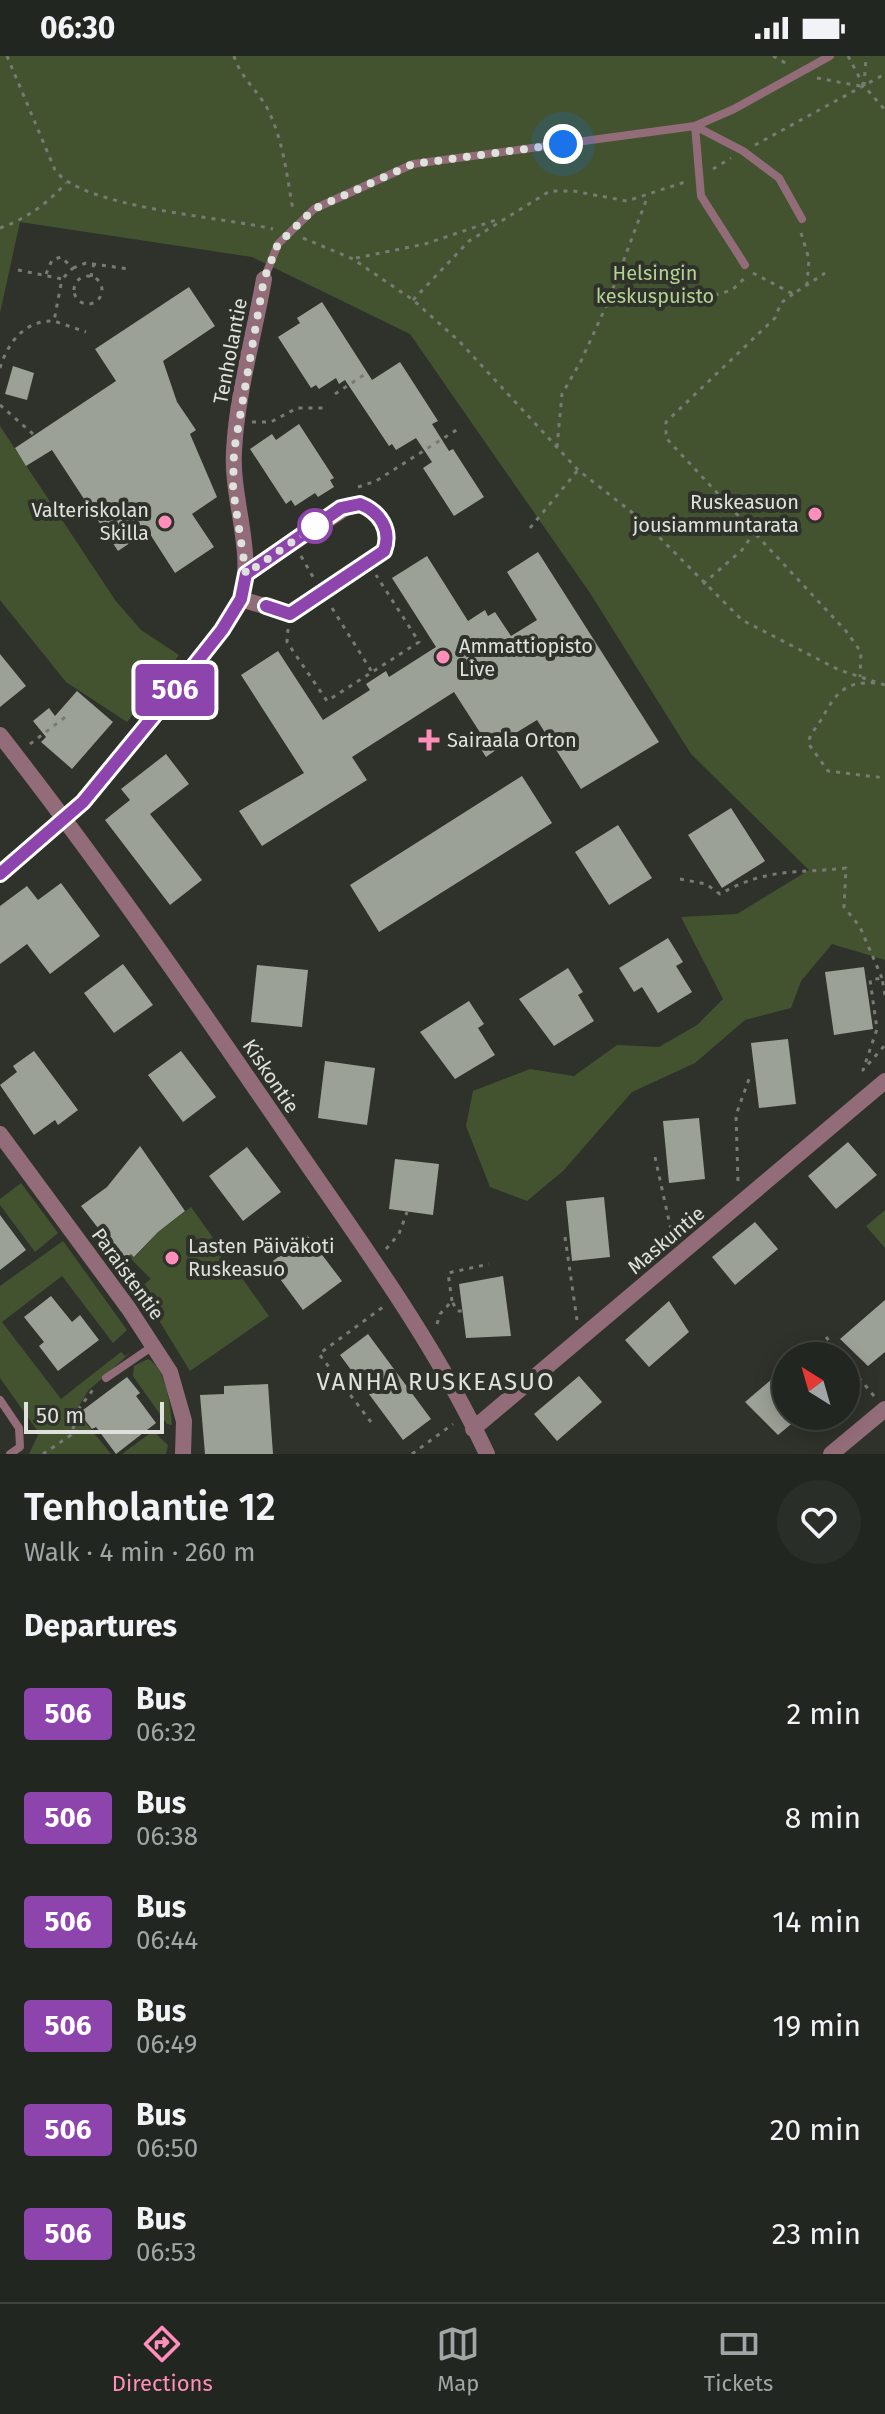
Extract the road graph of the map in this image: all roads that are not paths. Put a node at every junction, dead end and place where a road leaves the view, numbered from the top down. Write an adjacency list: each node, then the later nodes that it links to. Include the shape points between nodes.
1 (830, 56): 2 (lane, Tenholantie)
2 (695, 126): 3 (lane, via 743,151 779,178); 4 (lane, via 701,196); 5 (lane, Tenholantie, via 413,164 314,209 278,244)
3 (802, 219)
4 (748, 268)
5 (264, 279): 6 (street, Tenholantie, via 237,419 233,489)
6 (246, 574): 7 (street, Tenholantie); 7 (street, via 341,508 360,504 376,513 387,529 384,551 290,614)
7 (241, 599): 9 (street, Tenholantie, via 191,670)
8 (0, 735): 9 (street, Kiskontie)
9 (65, 820): 10 (street, Tenholantie); 17 (street, Kiskontie, via 372,1260)
10 (0, 874)
11 (885, 1081): 17 (street, Maskuntie)
12 (2, 1140): 13 (street, Paraistentie)
13 (154, 1345): 14 (lane); 19 (street, Paraistentie, via 179,1396)
14 (106, 1378)
15 (0, 1400): 18 (lane, via 19,1428 20,1447)
16 (880, 1403): 21 (street)
17 (473, 1429): 20 (street, Kiskontie)
18 (10, 1454)
19 (183, 1454)
20 (487, 1454)
21 (831, 1454)

